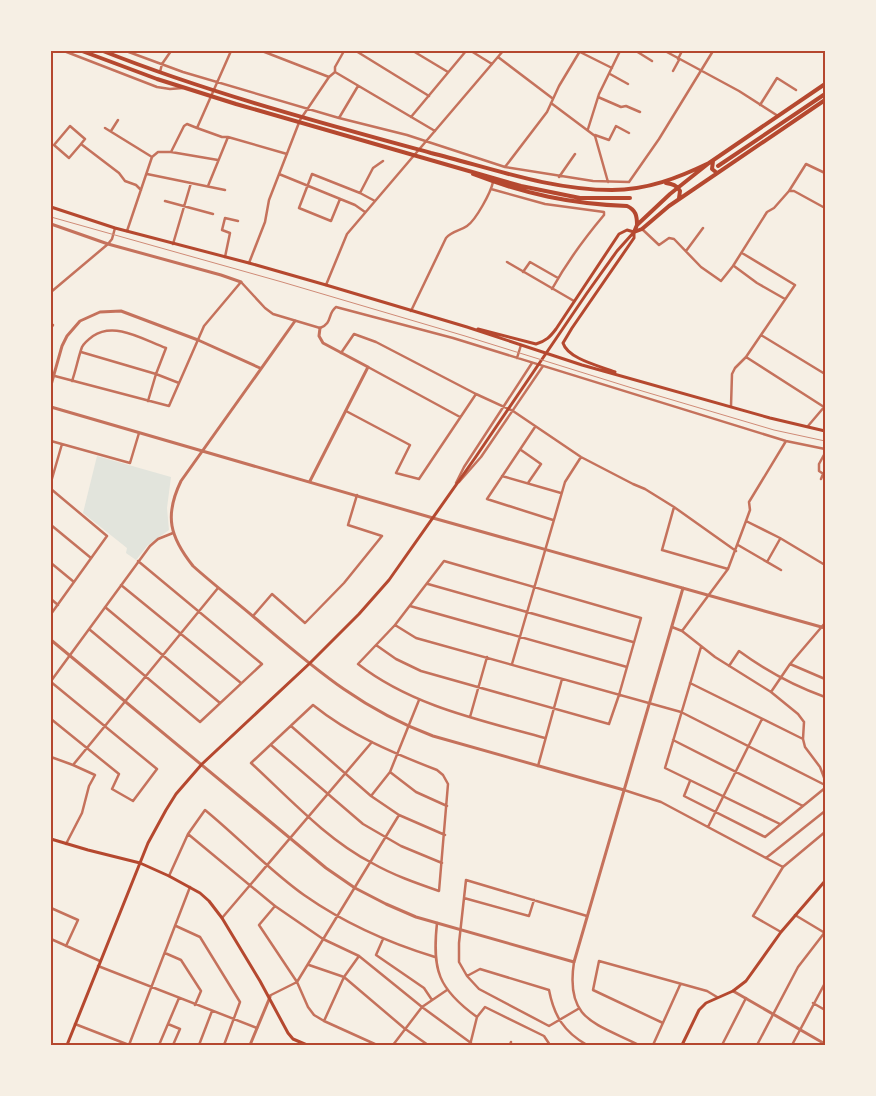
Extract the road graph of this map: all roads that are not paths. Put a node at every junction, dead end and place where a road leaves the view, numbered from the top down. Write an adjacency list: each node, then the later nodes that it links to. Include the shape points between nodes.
1 (64, 51): 37 (street)
2 (82, 51): 30 (highway)
3 (103, 51): 32 (highway)
4 (126, 51): 22 (street)
5 (138, 51): 22 (street)
6 (171, 51): 26 (street)
7 (231, 51): 38 (street)
8 (262, 51): 36 (street)
9 (344, 51): 33 (street)
10 (356, 51): 47 (street)
11 (413, 51): 34 (street)
12 (466, 51): 34 (street)
13 (471, 51): 27 (street)
14 (503, 51): 23 (street)
15 (573, 51): 21 (street)
16 (620, 51): 28 (street)
17 (636, 51): 25 (street)
18 (665, 51): 24 (street)
19 (682, 51): 24 (street)
20 (713, 51): 29 (street)
21 (579, 53): 28 (street); 49 (street)
22 (136, 55): 26 (street)
23 (498, 57): 27 (street); 49 (street)
24 (679, 59): 29 (street); 31 (street)
25 (652, 61)
26 (162, 64): 32 (street); 38 (street)
27 (492, 64): 64 (street)
28 (612, 68): 35 (street)
29 (701, 70): 52 (street); 89 (street, via 630,182)
30 (134, 71): 37 (street); 42 (highway)
31 (673, 71)
32 (160, 72): 43 (highway)
33 (335, 72): 36 (street); 41 (street)
34 (448, 72): 47 (street)
35 (610, 74): 39 (street); 48 (street)
36 (329, 77): 53 (street)
37 (131, 78): 42 (street, via 163,88)
38 (218, 82): 43 (street); 53 (street)
39 (628, 84)
40 (825, 84): 56 (highway)
41 (358, 86): 57 (street); 58 (street)
42 (184, 88): 46 (highway)
43 (213, 90): 46 (street); 55 (highway)
44 (796, 90): 52 (street, via 777,78)
45 (825, 94): 81 (highway)
46 (210, 96): 60 (highway); 62 (street)
47 (429, 96): 57 (street)
48 (598, 97): 54 (street); 63 (street)
49 (552, 98): 51 (street)
50 (825, 100): 83 (highway)
51 (552, 103): 63 (street); 82 (street)
52 (760, 105): 56 (street)
53 (307, 108): 55 (street); 58 (street)
54 (640, 112)
55 (302, 116): 60 (street); 71 (highway)
56 (778, 116): 79 (highway)
57 (411, 117): 64 (street)
58 (339, 118): 69 (street)
59 (118, 120): 65 (street)
60 (299, 122): 73 (street); 75 (highway)
61 (105, 128): 65 (street)
62 (197, 128): 68 (street); 72 (street, via 184,126)
63 (588, 130): 67 (street)
64 (435, 131): 69 (street)
65 (111, 132): 76 (street)
66 (629, 133): 67 (street, via 616,126 609,140)
67 (594, 134): 89 (street)
68 (228, 137): 73 (street); 77 (street)
69 (425, 142): 71 (street); 82 (street)
70 (82, 144): 70 (street, via 85,139 70,126 54,145 69,158); 96 (street, via 125,181)
71 (418, 149): 75 (street); 90 (highway, via 568,187 613,190 646,188)
72 (170, 152): 76 (street, via 158,152); 77 (street)
73 (287, 154): 86 (street)
74 (575, 154): 87 (street)
75 (414, 155): 80 (highway); 104 (street)
76 (152, 157): 85 (street)
77 (218, 160): 92 (street)
78 (383, 161): 99 (street, via 373,168)
79 (711, 162): 83 (highway, via 712,169); 90 (highway); 94 (highway)
80 (450, 165): 88 (highway); 100 (highway, via 521,186 566,195)
81 (718, 166)
82 (505, 167): 87 (street)
83 (719, 172): 103 (highway)
84 (825, 173): 98 (street, via 806,164)
85 (146, 174): 91 (street); 96 (street)
86 (279, 174): 93 (street); 124 (street)
87 (559, 177): 89 (street)
88 (493, 182): 95 (street); 112 (highway, via 552,199 627,206 636,214)
89 (608, 182)
90 (663, 182): 94 (highway)
91 (192, 183): 92 (street); 105 (street)
92 (208, 186): 97 (street)
93 (307, 187): 99 (street, via 312,174); 101 (street); 101 (street, via 300,208 331,221)
94 (679, 188): 103 (highway); 112 (highway)
95 (491, 189): 127 (street, via 545,204 604,212); 134 (street, via 470,224 446,238)
96 (141, 190): 116 (street)
97 (225, 190)
98 (789, 190): 107 (street); 121 (street, via 767,212)
99 (360, 193): 104 (street)
100 (630, 198)
101 (340, 199): 108 (street)
102 (165, 201): 105 (street)
103 (677, 201): 115 (highway)
104 (375, 202): 108 (street)
105 (184, 206): 109 (street); 119 (street)
106 (51, 207): 113 (main road)
107 (825, 208)
108 (365, 212): 129 (street, via 347,234)
109 (213, 214)
110 (238, 221): 122 (street, via 225,218 222,230 230,233)
111 (51, 224): 118 (street)
112 (637, 226): 117 (highway)
113 (115, 228): 116 (main road); 118 (street)
114 (703, 228): 120 (street)
115 (642, 229): 117 (highway); 120 (street, via 659,245 672,238)
116 (127, 232): 119 (main road)
117 (634, 232): 133 (main road, via 627,230 619,234); 152 (main road, via 634,238 563,343 572,355); 183 (main road, via 586,293)
118 (108, 244): 128 (street); 131 (street)
119 (173, 244): 122 (main road)
120 (686, 251): 125 (street, via 721,281)
121 (742, 252): 125 (street); 132 (street, via 795,285)
122 (225, 257): 124 (main road)
123 (507, 262): 126 (street)
124 (249, 263): 129 (main road)
125 (733, 266): 132 (street)
126 (523, 272): 127 (street, via 530,262); 130 (street)
127 (558, 278): 130 (street)
128 (241, 282): 135 (street, via 273,314); 139 (street, via 204,326)
129 (326, 285): 134 (main road)
130 (552, 289): 133 (street)
131 (51, 292)
132 (785, 300): 138 (street)
133 (574, 301): 136 (main road, via 548,339 536,344)
134 (411, 311): 136 (main road)
135 (295, 321): 137 (street); 148 (street)
136 (467, 327): 140 (main road)
137 (320, 328): 142 (street, via 320,340); 144 (street, via 326,326 336,307)
138 (761, 335): 143 (street); 150 (street)
139 (198, 340): 148 (street); 151 (street, via 121,311 100,312 80,321 67,336); 154 (street)
140 (521, 345): 144 (street); 152 (main road)
141 (81, 352): 149 (street); 149 (street, via 86,342 97,333 123,332 166,348); 153 (street)
142 (341, 353): 147 (street); 156 (street, via 354,334 376,342)
143 (746, 357): 159 (street, via 732,374); 160 (street)
144 (517, 358): 145 (street)
145 (532, 362): 146 (street); 161 (street)
146 (543, 366): 163 (street); 170 (street)
147 (368, 367): 162 (street); 164 (street)
148 (260, 368): 172 (street)
149 (156, 374): 154 (street); 157 (street)
150 (825, 374)
151 (53, 375): 153 (street); 155 (street)
152 (623, 375): 159 (main road)
153 (72, 380): 157 (street)
154 (179, 383): 157 (street, via 169,406)
155 (51, 385)
156 (476, 394): 161 (street); 164 (street)
157 (148, 402)
158 (51, 407): 168 (street)
159 (730, 407): 165 (main road)
160 (825, 407): 165 (street)
161 (503, 408): 163 (street); 183 (street)
162 (345, 411): 164 (street, via 410,445 396,473 419,479); 179 (street)
163 (513, 411): 166 (street); 183 (street)
164 (460, 417)
165 (808, 426): 167 (main road)
166 (535, 427): 173 (street); 175 (street)
167 (825, 431)
168 (139, 433): 171 (street, via 130,463); 172 (street)
169 (51, 441): 171 (street)
170 (786, 441): 174 (street); 189 (street, via 749,502)
171 (62, 444): 180 (street)
172 (202, 450): 179 (street); 191 (street, via 174,496)
173 (521, 450): 177 (street); 181 (street, via 541,464)
174 (825, 451): 176 (street, via 818,471)
175 (581, 456): 184 (street, via 567,477); 186 (street)
176 (824, 475): 178 (street)
177 (502, 476): 181 (street); 188 (street, via 487,499)
178 (821, 479)
179 (310, 481): 185 (street)
180 (51, 482)
181 (528, 483): 184 (street)
182 (51, 489): 196 (street, via 107,536)
183 (453, 489): 187 (main road)
184 (562, 493): 188 (street)
185 (357, 495): 187 (street); 217 (street, via 348,525 382,536 344,583 305,623 272,594)
186 (674, 507): 195 (street); 201 (street, via 662,550)
187 (433, 518): 194 (street); 233 (main road, via 389,580)
188 (553, 520): 194 (street)
189 (746, 521): 192 (street); 193 (street)
190 (51, 525): 196 (street)
191 (172, 533): 197 (street, via 158,539); 207 (street, via 193,566)
192 (780, 538): 198 (street); 200 (street)
193 (738, 545): 195 (street); 198 (street)
194 (545, 549): 206 (street); 208 (street)
195 (736, 551): 201 (street)
196 (91, 558): 203 (street)
197 (138, 561): 205 (street); 215 (street)
198 (767, 562): 202 (street)
199 (51, 563): 203 (street)
200 (825, 565)
201 (728, 569): 209 (street)
202 (781, 570)
203 (74, 582): 211 (street)
204 (428, 584): 206 (street, via 444,562); 213 (street); 214 (street)
205 (121, 585): 212 (street); 224 (street)
206 (533, 586): 214 (street); 227 (street, via 640,618)
207 (218, 588): 215 (street); 217 (street)
208 (683, 588): 209 (street); 220 (street)
209 (710, 595): 221 (street); 223 (street)
210 (51, 599): 211 (street)
211 (58, 605): 216 (street)
212 (105, 606): 222 (street); 231 (street)
213 (410, 606): 219 (street); 225 (street)
214 (526, 612): 225 (street); 227 (street)
215 (198, 613): 224 (street); 243 (street, via 262,664)
216 (51, 614)
217 (253, 616): 233 (street)
218 (825, 623): 221 (street)
219 (395, 625): 228 (street); 232 (street, via 416,638)
220 (672, 628): 223 (street); 252 (street)
221 (823, 628): 235 (street)
222 (89, 630): 230 (street); 238 (street)
223 (682, 631): 229 (street)
224 (182, 634): 231 (street); 243 (street)
225 (519, 637): 234 (street); 237 (street)
226 (51, 640): 230 (street)
227 (634, 642): 237 (street)
228 (376, 645): 245 (street, via 421,671); 249 (street, via 358,664 391,687)
229 (701, 647): 236 (street); 244 (street)
230 (70, 655): 242 (street); 250 (street)
231 (163, 656): 238 (street); 251 (street)
232 (487, 658): 234 (street); 245 (street)
233 (309, 664): 260 (street, via 368,706); 270 (main road)
234 (512, 664): 241 (street)
235 (790, 664): 239 (street); 240 (street)
236 (729, 666): 239 (street, via 739,651); 246 (street)
237 (626, 667): 247 (street)
238 (146, 676): 250 (street); 251 (street, via 200,722)
239 (781, 678): 246 (street); 248 (street)
240 (825, 679)
241 (562, 680): 247 (street); 253 (street)
242 (51, 681): 258 (street)
243 (241, 683): 251 (street)
244 (690, 683): 254 (street); 257 (street)
245 (478, 688): 253 (street); 255 (street)
246 (772, 692): 262 (street, via 804,722)
247 (619, 695): 252 (street); 253 (street, via 609,724)
248 (825, 697)
249 (419, 700): 255 (street); 260 (street)
250 (124, 701): 258 (street); 270 (street)
251 (220, 703)
252 (650, 704): 254 (street); 279 (street)
253 (554, 710): 261 (street)
254 (681, 712): 263 (street); 266 (street)
255 (470, 717): 261 (street)
256 (51, 719): 267 (street)
257 (762, 719): 262 (street); 266 (street)
258 (104, 726): 267 (street); 267 (street, via 156,769 133,801 112,789 119,774)
259 (290, 726): 264 (street, via 313,705); 265 (street); 275 (street)
260 (410, 727): 268 (street); 272 (street)
261 (545, 738): 272 (street)
262 (803, 739): 276 (street)
263 (673, 740): 274 (street); 277 (street, via 665,768)
264 (372, 742): 268 (street); 275 (street)
265 (271, 745): 280 (street); 288 (street, via 250,763)
266 (748, 745): 274 (street); 278 (street)
267 (86, 747): 271 (street)
268 (398, 754): 273 (street); 283 (street, via 443,775 448,784)
269 (51, 757): 271 (street)
270 (202, 764): 295 (street); 299 (main road, via 176,794)
271 (73, 765): 297 (street, via 95,775 82,813)
272 (538, 766): 279 (street)
273 (390, 772): 281 (street); 283 (street, via 416,792)
274 (736, 772): 282 (street); 284 (street)
275 (346, 773): 280 (street); 281 (street)
276 (825, 780)
277 (690, 781): 282 (street); 285 (street, via 684,796)
278 (825, 786): 284 (street)
279 (624, 790): 290 (street, via 661,802); 315 (street)
280 (327, 794): 288 (street); 296 (street)
281 (371, 796): 287 (street)
282 (723, 797): 285 (street); 289 (street)
283 (447, 806): 293 (street)
284 (803, 806): 289 (street)
285 (716, 811): 289 (street, via 765,837); 290 (street)
286 (825, 811): 298 (street)
287 (399, 815): 293 (street); 296 (street)
288 (309, 816): 295 (street); 300 (street, via 343,845)
289 (780, 824)
290 (708, 827): 298 (street)
291 (825, 832): 303 (street)
292 (188, 834): 302 (street, via 205,810); 304 (street); 306 (street)
293 (444, 835): 301 (street)
294 (51, 838): 297 (main road)
295 (289, 838): 302 (street); 308 (street)
296 (385, 838): 300 (street); 301 (street)
297 (66, 844): 299 (main road)
298 (766, 858): 303 (street)
299 (140, 863): 304 (main road); 329 (main road)
300 (371, 863): 301 (street, via 439,891); 308 (street)
301 (442, 863)
302 (268, 866): 306 (street); 314 (street, via 304,895)
303 (782, 867): 320 (street, via 753,916)
304 (169, 876): 307 (main road)
305 (825, 881): 313 (main road)
306 (250, 886): 311 (street); 316 (street)
307 (190, 887): 316 (main road, via 209,900); 318 (street)
308 (355, 888): 314 (street); 317 (street, via 386,904)
309 (464, 898): 310 (street, via 529,916); 310 (street, via 466,880); 319 (street)
310 (534, 900): 315 (street)
311 (276, 906): 323 (street); 335 (street, via 259,925)
312 (51, 908): 325 (street, via 78,920)
313 (795, 915): 320 (main road); 321 (street)
314 (338, 916): 323 (street); 324 (street)
315 (588, 916): 330 (street)
316 (222, 918): 341 (main road)
317 (437, 923): 319 (street); 328 (street)
318 (176, 926): 326 (street); 354 (street, via 200,937 240,1002)
319 (461, 930): 330 (street); 333 (street, via 459,962)
320 (781, 932): 340 (main road, via 746,981)
321 (825, 932): 352 (street, via 798,967)
322 (51, 939): 325 (street)
323 (323, 939): 327 (street); 331 (street)
324 (383, 939): 328 (street); 345 (street, via 376,955 424,988)
325 (66, 946): 329 (street)
326 (165, 953): 338 (street); 347 (street, via 180,960 201,991)
327 (359, 956): 334 (street); 348 (street)
328 (435, 957): 339 (street)
329 (100, 961): 332 (main road)
330 (574, 962): 349 (street, via 572,989)
331 (308, 965): 334 (street); 335 (street)
332 (98, 966): 338 (street); 358 (main road)
333 (467, 976): 355 (street, via 478,989 549,1026); 355 (street, via 480,969 549,990)
334 (344, 978): 356 (street); 361 (street)
335 (297, 982): 341 (street); 356 (street, via 308,1007)
336 (825, 983): 346 (street)
337 (680, 984): 342 (street); 357 (street); 357 (street, via 599,961 593,990)
338 (151, 987): 343 (street); 367 (street)
339 (447, 990): 345 (street); 353 (street, via 460,1005)
340 (734, 991): 342 (main road); 344 (street)
341 (269, 997): 360 (street); 372 (main road, via 288,1033)
342 (717, 997): 380 (main road, via 699,1010)
343 (179, 998): 347 (street); 359 (street)
344 (746, 998): 352 (street); 381 (street)
345 (432, 1000): 348 (street)
346 (813, 1003): 350 (street); 362 (street)
347 (195, 1004): 351 (street)
348 (422, 1007): 361 (street); 364 (street)
349 (578, 1009): 355 (street); 378 (street, via 590,1021)
350 (825, 1010)
351 (212, 1011): 354 (street); 370 (street)
352 (772, 1013): 362 (street); 382 (street)
353 (478, 1017): 364 (street); 376 (street, via 485,1007 544,1036)
354 (234, 1019): 360 (street); 371 (street)
355 (559, 1020): 377 (street, via 569,1032)
356 (324, 1021): 373 (street)
357 (663, 1023): 379 (street)
358 (75, 1024): 366 (main road); 367 (street)
359 (168, 1024): 368 (street); 369 (street, via 180,1029)
360 (256, 1028): 363 (street)
361 (404, 1028): 374 (street); 375 (street)
362 (800, 1029): 365 (street); 383 (street)
363 (251, 1044)
364 (470, 1044)
365 (825, 1044)
366 (67, 1045)
367 (129, 1045)
368 (159, 1045)
369 (173, 1045)
370 (199, 1045)
371 (224, 1045)
372 (307, 1045)
373 (377, 1045)
374 (393, 1045)
375 (428, 1045)
376 (550, 1045)
377 (588, 1045)
378 (639, 1045)
379 (653, 1045)
380 (682, 1045)
381 (722, 1045)
382 (757, 1045)
383 (792, 1045)

